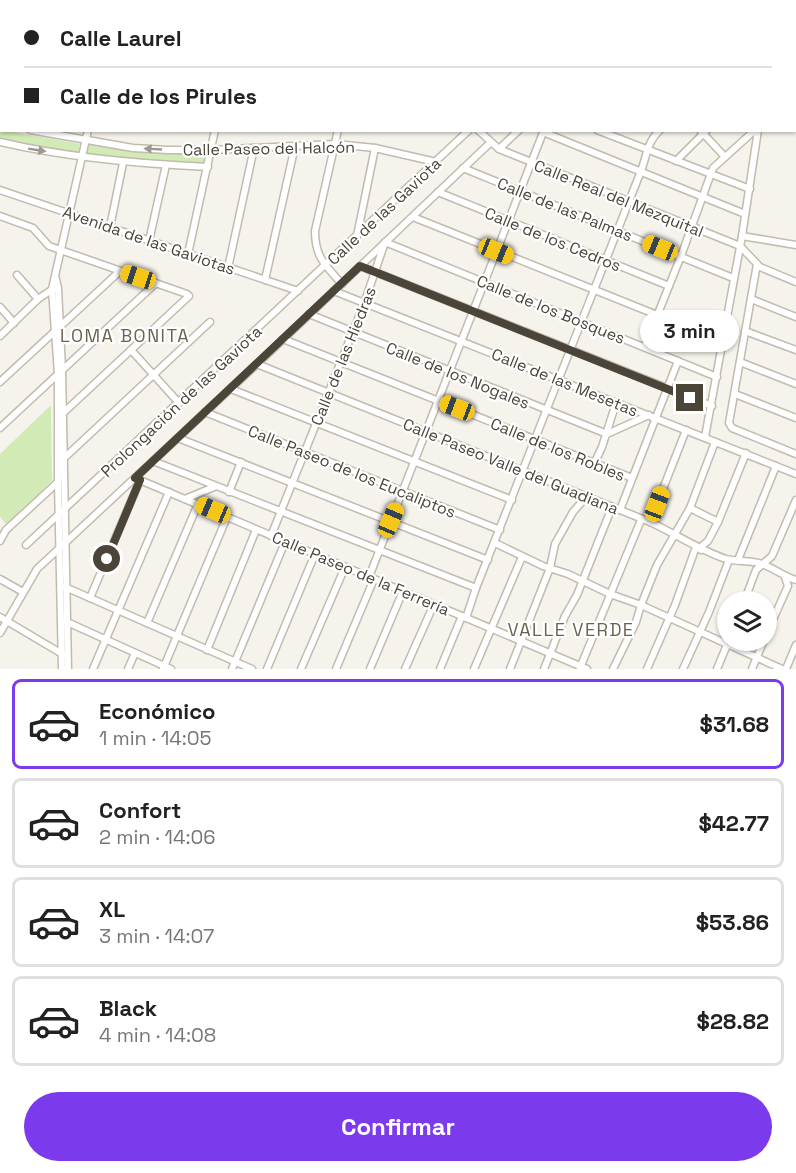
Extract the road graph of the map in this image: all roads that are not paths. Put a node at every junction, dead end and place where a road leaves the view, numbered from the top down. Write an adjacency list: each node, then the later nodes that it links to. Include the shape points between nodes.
1 (40, 132): 15 (street, Calle Paseo del Halcón)
2 (88, 132): 15 (street)
3 (215, 132): 23 (street)
4 (337, 132): 18 (street)
5 (467, 132): 28 (street, Calle de las Gaviota)
6 (480, 132): 17 (street, Calle Real del Mezquital)
7 (517, 132): 22 (street)
8 (543, 132): 29 (street)
9 (545, 132): 34 (street)
10 (658, 132): 24 (street, via 649,142)
11 (703, 132): 25 (street); 27 (street)
12 (754, 132): 25 (street)
13 (756, 132): 36 (street)
14 (612, 133): 24 (street)
15 (86, 141): 23 (street, Calle Paseo del Halcón, one-way to 15, via 133,148); 26 (street)
16 (0, 142): 26 (street, Calle Paseo del Halcón, one-way to 26)
17 (490, 143): 22 (street, Calle Real del Mezquital); 33 (street)
18 (334, 144): 19 (street, Calle Paseo del Halcón); 21 (street, Calle Paseo del Halcón); 62 (street, via 315,231 316,250)
19 (295, 146): 20 (street, Calle Paseo del Halcón); 69 (street)
20 (254, 148): 23 (street, Calle Paseo del Halcón); 64 (street)
21 (375, 148): 28 (street, Calle Paseo del Halcón); 51 (street)
22 (499, 149): 29 (street, Calle Real del Mezquital)
23 (211, 150): 32 (street)
24 (649, 150): 27 (street); 34 (street)
25 (725, 157): 35 (street)
26 (82, 158): 30 (street, Calle Paseo del Halcón); 42 (street)
27 (676, 161): 35 (street)
28 (436, 162): 51 (street, Calle de las Gaviota)
29 (532, 162): 39 (street); 41 (street, Calle Real del Mezquital)
30 (123, 163): 31 (street, Calle Paseo del Halcón); 47 (street)
31 (166, 165): 32 (street, Calle Paseo del Halcón); 52 (street)
32 (208, 166): 58 (street)
33 (464, 168): 38 (street); 39 (street, Calle de las Palmas)
34 (641, 171): 40 (street); 41 (street)
35 (712, 173): 36 (street); 40 (street)
36 (750, 189): 43 (street)
37 (0, 190): 42 (street, Avenida de las Gaviotas)
38 (438, 192): 45 (street); 46 (street, Calle de los Cedros)
39 (520, 192): 46 (street); 49 (street, Calle de las Palmas)
40 (703, 198): 43 (street); 48 (street)
41 (629, 202): 48 (street, Calle Real del Mezquital); 49 (street)
42 (70, 214): 47 (street, Avenida de las Gaviotas); 56 (street)
43 (744, 214): 50 (street)
44 (0, 216): 56 (street, via 33,228 46,244)
45 (413, 217): 53 (street); 57 (street)
46 (509, 221): 57 (street); 60 (street, Calle de los Cedros)
47 (110, 227): 52 (street, Avenida de las Gaviotas)
48 (691, 227): 55 (street, Calle Real del Mezquital); 59 (street)
49 (617, 230): 59 (street, Calle de las Palmas); 60 (street)
50 (742, 236): 54 (street); 55 (street)
51 (357, 237): 62 (street, Calle de las Gaviota)
52 (149, 241): 58 (street, Avenida de las Gaviotas)
53 (385, 242): 63 (street); 66 (street, Calle de las Hiedras); 70 (street, Calle de los Bosques)
54 (796, 245)
55 (740, 246): 61 (street); 68 (street)
56 (62, 251): 65 (street); 75 (street)
57 (496, 251): 70 (street); 76 (street)
58 (188, 254): 64 (street, Avenida de las Gaviotas)
59 (681, 256): 68 (street, Calle de las Palmas); 74 (street)
60 (606, 260): 74 (street, Calle de los Cedros); 76 (street)
61 (757, 264): 71 (street); 80 (street)
62 (326, 266): 73 (street); 77 (street, Calle de las Gaviota)
63 (360, 266): 66 (street); 73 (street)
64 (228, 268): 69 (street, Avenida de las Gaviotas)
65 (120, 271): 72 (street); 90 (street)
66 (376, 273): 81 (street, Calle de las Hiedras); 83 (street)
67 (17, 275): 79 (street)
68 (733, 278): 107 (street)
69 (265, 280): 77 (street, Avenida de las Gaviotas)
70 (484, 282): 83 (street); 89 (street, Calle de los Bosques)
71 (796, 282)
72 (156, 283): 99 (street, via 189,296); 105 (street)
73 (342, 284): 78 (street)
74 (669, 286): 85 (street)
75 (55, 288): 79 (street); 90 (street)
76 (594, 290): 85 (street); 89 (street)
77 (297, 291): 116 (street, Prolongación de las Gaviota)
78 (334, 291): 81 (street, Calle de las Mesetas); 84 (street)
79 (38, 299): 88 (street)
80 (751, 299): 86 (street); 91 (street)
81 (364, 304): 92 (street, Calle de las Hiedras); 95 (street, Calle de las Mesetas)
82 (0, 307): 88 (street)
83 (474, 311): 95 (street); 97 (street)
84 (309, 314): 92 (street, Calle de los Nogales); 94 (street)
85 (657, 315): 96 (street)
86 (796, 317)
87 (210, 322): 106 (street)
88 (14, 323): 93 (street)
89 (582, 323): 96 (street, Calle de los Bosques); 97 (street)
90 (57, 329): 105 (street); 109 (street)
91 (746, 331): 98 (street); 102 (street)
92 (352, 332): 101 (street, Calle de las Hiedras); 104 (street, Calle de los Nogales)
93 (0, 336)
94 (284, 339): 101 (street, Calle de los Robles); 103 (street)
95 (462, 341): 104 (street); 108 (street, Calle de las Mesetas)
96 (645, 346): 100 (street, Calle de los Bosques)
97 (571, 350): 108 (street); 112 (street)
98 (796, 350)
99 (132, 351): 106 (street); 121 (street)
100 (678, 361): 107 (street, Calle de los Bosques); 112 (street)
101 (341, 362): 113 (street, Calle de las Hiedras); 115 (street, Calle de los Robles)
102 (740, 362): 110 (street); 114 (street)
103 (257, 364): 111 (street); 113 (street, Calle Paseo Valle del Guadiana)
104 (450, 371): 115 (street); 119 (street, Calle de los Nogales)
105 (60, 372): 121 (street); 125 (street); 127 (street)
106 (154, 375): 116 (street); 139 (street)
107 (717, 377): 118 (street)
108 (559, 380): 117 (street, Calle de las Mesetas); 119 (street)
109 (0, 382)
110 (796, 384)
111 (231, 388): 120 (street); 126 (street)
112 (668, 389): 118 (street); 124 (street)
113 (328, 392): 126 (street, Calle de las Hiedras); 129 (street, Calle Paseo Valle del Guadiana)
114 (735, 394): 123 (street); 137 (street, via 730,426)
115 (438, 401): 129 (street); 133 (street, Calle de los Robles)
116 (179, 403): 163 (street, Prolongación de las Gaviota)
117 (616, 404): 122 (street, Calle de las Mesetas); 130 (street)
118 (712, 406): 131 (street)
119 (547, 411): 130 (street, Calle de los Nogales); 133 (street)
120 (205, 412): 132 (street); 136 (street, Calle Paseo de los Eucaliptos)
121 (62, 414): 125 (street); 139 (street)
122 (649, 415): 124 (street, Calle de las Mesetas); 130 (street)
123 (796, 418)
124 (657, 419): 128 (street, Calle de las Mesetas); 146 (street)
125 (57, 420): 139 (street)
126 (316, 422): 136 (street, Calle de las Hiedras); 141 (street)
127 (0, 428)
128 (686, 430): 131 (street, Calle de las Mesetas); 167 (street)
129 (425, 431): 141 (street); 144 (street, Calle Paseo Valle del Guadiana)
130 (607, 434): 142 (street)
131 (705, 437): 134 (street, Calle de las Mesetas)
132 (178, 438): 138 (street); 140 (street)
133 (535, 439): 142 (street, Calle de los Robles); 144 (street)
134 (715, 442): 135 (street, Calle de las Mesetas); 160 (street)
135 (746, 453): 143 (street, Calle de las Mesetas); 168 (street)
136 (305, 454): 149 (street, Calle de las Hiedras); 153 (street, Calle Paseo de los Eucaliptos)
137 (796, 454)
138 (153, 461): 147 (street); 150 (street)
139 (60, 462): 148 (street); 163 (street)
140 (241, 462): 149 (street); 152 (street)
141 (414, 462): 153 (street); 156 (street)
142 (595, 462): 146 (street, Calle de los Robles)
143 (776, 466): 145 (street, Calle de las Mesetas); 186 (street)
144 (524, 470): 154 (street, Calle Paseo Valle del Guadiana); 156 (street)
145 (796, 474)
146 (632, 478): 161 (street)
147 (137, 479): 151 (street, Calle Paseo de la Ferrería); 179 (street); 201 (street)
148 (58, 482): 163 (street); 172 (street)
149 (292, 482): 162 (street, Calle de las Hiedras); 165 (street)
150 (214, 486): 152 (street); 155 (street)
151 (169, 492): 155 (street, Calle Paseo de la Ferrería); 204 (street)
152 (229, 492): 162 (street)
153 (403, 492): 165 (street); 171 (street, Calle Paseo de los Eucaliptos)
154 (586, 497): 159 (street, Calle Paseo Valle del Guadiana); 189 (street, via 561,531)
155 (184, 499): 158 (street, Calle Paseo de la Ferrería)
156 (512, 500): 171 (street)
157 (796, 500): 187 (street, via 772,556)
158 (198, 504): 164 (street, Calle Paseo de la Ferrería); 211 (street)
159 (612, 507): 161 (street, Calle Paseo Valle del Guadiana); 194 (street)
160 (690, 508): 168 (street); 173 (street)
161 (620, 510): 166 (street, Calle Paseo Valle del Guadiana)
162 (280, 512): 174 (street, Calle de las Hiedras); 181 (street)
163 (61, 513): 178 (street, Prolongación de las Gaviota); 179 (street)
164 (227, 517): 170 (street, Calle Paseo de la Ferrería); 215 (street)
165 (391, 520): 181 (street); 184 (street)
166 (641, 520): 167 (street, Calle Paseo Valle del Guadiana); 200 (street)
167 (650, 522): 173 (street, Calle Paseo Valle del Guadiana)
168 (718, 522): 180 (street, via 708,541)
169 (0, 525): 172 (street)
170 (256, 530): 174 (street, Calle Paseo de la Ferrería); 220 (street)
171 (500, 530): 177 (street)
172 (6, 531): 175 (street)
173 (674, 533): 180 (street, Calle Paseo Valle del Guadiana); 203 (street)
174 (271, 536): 176 (street, Calle Paseo de la Ferrería)
175 (0, 541)
176 (285, 542): 182 (street, Calle Paseo de la Ferrería); 228 (street)
177 (495, 543): 183 (street); 184 (street)
178 (26, 545)
179 (62, 545): 195 (street); 199 (street, via 37,569)
180 (698, 548): 185 (street, Calle Paseo Valle del Guadiana); 208 (street)
181 (379, 550): 191 (street); 196 (street)
182 (315, 554): 188 (street, Calle Paseo de la Ferrería); 237 (street)
183 (522, 556): 189 (street); 212 (street)
184 (488, 560): 196 (street)
185 (729, 560): 186 (street, Calle Paseo Valle del Guadiana); 213 (street)
186 (738, 560): 187 (street, Calle Paseo Valle del Guadiana)
187 (763, 564): 190 (street, Calle Paseo Valle del Guadiana); 198 (street, via 756,570)
188 (345, 567): 191 (street, Calle Paseo de la Ferrería); 238 (street)
189 (550, 568): 194 (street); 218 (street)
190 (785, 577): 193 (street, Calle Paseo Valle del Guadiana); 205 (street, via 788,586)
191 (371, 578): 197 (street, Calle Paseo de la Ferrería); 239 (street)
192 (0, 579): 199 (street)
193 (796, 580)
194 (582, 581): 200 (street); 225 (street)
195 (64, 586): 201 (street); 210 (street); 226 (street)
196 (476, 588): 207 (street)
197 (403, 591): 202 (street, Calle Paseo de la Ferrería); 240 (street)
198 (748, 591)
199 (23, 592): 209 (street)
200 (610, 594): 203 (street); 230 (street)
201 (90, 598): 204 (street)
202 (434, 604): 207 (street, Calle Paseo de la Ferrería); 241 (street)
203 (641, 605): 208 (street); 246 (street)
204 (118, 610): 211 (street); 217 (street)
205 (777, 610)
206 (0, 617): 209 (street)
207 (464, 617): 212 (street, Calle Paseo de la Ferrería); 242 (street)
208 (669, 618): 213 (street); 247 (street)
209 (7, 621): 214 (street); 226 (street)
210 (67, 622): 217 (street); 226 (street)
211 (147, 623): 215 (street)
212 (492, 628): 218 (street, Calle Paseo de la Ferrería); 243 (street)
213 (700, 631): 216 (street); 248 (street)
214 (0, 633)
215 (177, 636): 220 (street); 229 (street)
216 (717, 638)
217 (106, 639): 224 (street); 233 (street)
218 (522, 641): 225 (street, Calle Paseo de la Ferrería); 244 (street)
219 (796, 645): 252 (street)
220 (207, 650): 228 (street)
221 (725, 651): 249 (street)
222 (743, 651): 227 (street)
223 (759, 651): 227 (street)
224 (135, 653): 229 (street); 234 (street)
225 (551, 654): 230 (street, Calle Paseo de la Ferrería); 245 (street)
226 (65, 655): 231 (street); 232 (street)
227 (756, 658): 250 (street); 251 (street)
228 (235, 662): 235 (street); 236 (street)
229 (166, 668)
230 (582, 668)
231 (62, 669)
232 (68, 669)
233 (93, 669)
234 (128, 669)
235 (232, 669)
236 (252, 669)
237 (267, 669)
238 (301, 669)
239 (336, 669)
240 (370, 669)
241 (405, 669)
242 (440, 669)
243 (474, 669)
244 (510, 669)
245 (544, 669)
246 (614, 669)
247 (646, 669)
248 (683, 669)
249 (717, 669)
250 (752, 669)
251 (782, 669)
252 (786, 669)

